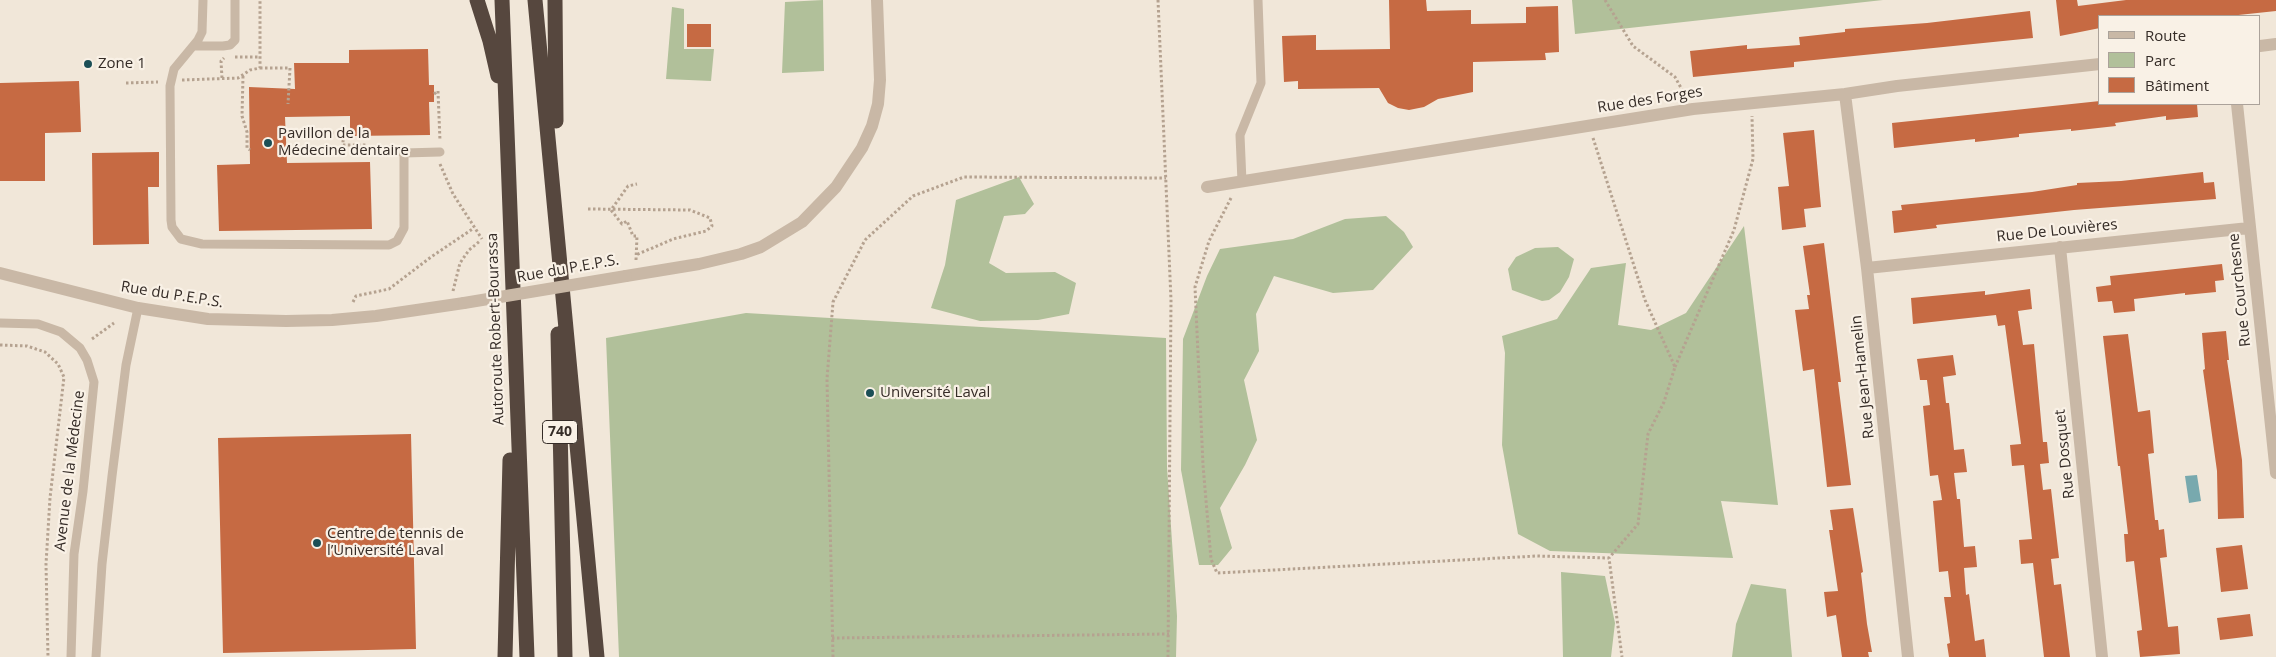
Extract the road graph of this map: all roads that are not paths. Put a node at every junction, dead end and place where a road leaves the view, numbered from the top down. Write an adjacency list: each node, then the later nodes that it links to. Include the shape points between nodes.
1 (203, 0): 10 (lane, via 202,32)
2 (235, 0): 10 (lane, via 235,40 230,45)
3 (477, 0): 15 (highway, via 495,62)
4 (502, 0): 15 (highway, Autoroute Robert-Bourassa)
5 (535, 0): 21 (highway)
6 (555, 0): 21 (highway, 740)
7 (877, 0): 26 (street, Rue du P.E.P.S., bridge, via 878,104 862,148 836,187 802,222 761,247 699,264 376,316 286,321 208,319)
8 (1258, 0): 19 (lane, via 1261,82 1240,135)
9 (2276, 44): 11 (street)
10 (194, 46): 18 (lane, via 174,69 171,82 172,227 182,239 202,244 389,245 397,240 404,228)
11 (2261, 46)
12 (2098, 64): 13 (street, Rue des Forges)
13 (1845, 94): 19 (street, Rue des Forges, via 1693,109); 24 (street, Rue Jean-Hamelin)
14 (2237, 105): 22 (street, Rue Courchesne)
15 (506, 136): 28 (highway, Autoroute Robert-Bourassa)
16 (376, 147): 18 (lane)
17 (438, 152): 18 (lane)
18 (404, 153)
19 (1240, 182): 20 (street, Rue des Forges)
20 (1207, 187)
21 (556, 208): 34 (highway, 740); 35 (highway)
22 (2249, 228): 23 (street, Rue De Louvières); 29 (street, Rue Courchesne)
23 (2060, 247): 24 (street, Rue De Louvières); 37 (street, Rue Dosquet)
24 (1867, 268): 36 (street, Rue Jean-Hamelin)
25 (0, 274): 26 (street, Rue du P.E.P.S.)
26 (138, 308): 31 (lane, via 126,364 113,467)
27 (0, 323): 30 (lane, Avenue de la Médecine, via 38,324 62,332 80,348 94,382 74,554)
28 (515, 356): 32 (highway); 33 (highway, Autoroute Robert-Bourassa)
29 (2276, 473)
30 (71, 657)
31 (96, 657)
32 (505, 657)
33 (527, 657)
34 (565, 657)
35 (597, 657)
36 (1908, 657)
37 (2102, 657)

